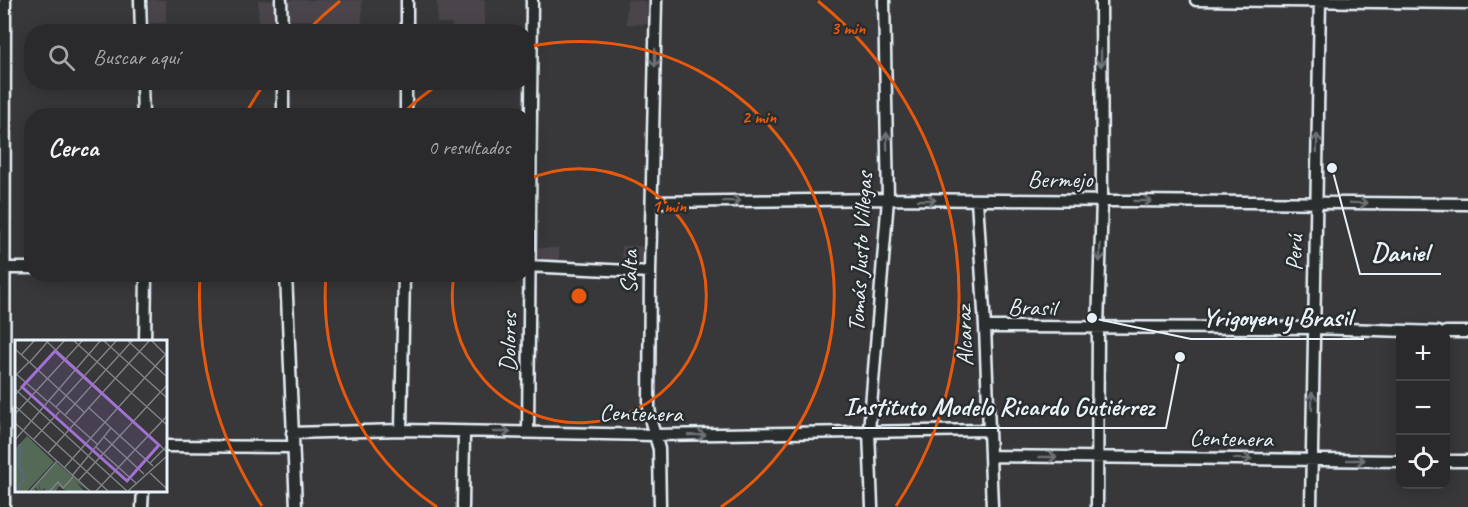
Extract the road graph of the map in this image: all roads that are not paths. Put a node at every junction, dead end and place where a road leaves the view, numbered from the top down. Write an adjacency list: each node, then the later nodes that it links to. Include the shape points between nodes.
1 (5, 0): 31 (street)
2 (141, 0): 12 (street)
3 (281, 0): 13 (street)
4 (407, 0): 14 (street)
5 (532, 0): 15 (street, Dolores)
6 (656, 0): 27 (street, Salta, one-way to 27)
7 (884, 0): 24 (street, Tomás Justo Villegas, one-way to 7)
8 (1101, 0): 26 (street, one-way to 26)
9 (1196, 0): 10 (street)
10 (1320, 1): 11 (street); 28 (street, Perú, one-way to 10)
11 (1468, 3)
12 (141, 24)
13 (282, 24)
14 (406, 24)
15 (532, 24)
16 (142, 90): 20 (street)
17 (283, 90): 21 (street)
18 (406, 90): 22 (street)
19 (531, 90): 23 (street, Dolores)
20 (143, 108)
21 (283, 108)
22 (406, 108)
23 (530, 108)
24 (888, 199): 25 (street, Bermejo, one-way to 25); 27 (street, Bermejo, one-way to 24); 47 (street, Tomás Justo Villegas)
25 (977, 200): 26 (street, Bermejo); 38 (street, Alcaraz)
26 (1102, 200): 28 (street, Bermejo, one-way to 28); 39 (street, one-way to 39)
27 (652, 202): 33 (street, Salta)
28 (1316, 202): 29 (street, Bermejo, one-way to 29); 40 (street, Perú)
29 (1468, 204)
30 (534, 266): 33 (street)
31 (3, 268): 32 (street); 54 (street)
32 (24, 268)
33 (650, 272): 51 (street, Salta, via 649,407)
34 (146, 282): 44 (street)
35 (286, 282): 50 (street)
36 (404, 282): 45 (street)
37 (528, 282): 49 (street, Dolores)
38 (985, 327): 39 (street, Brasil); 46 (street, Alcaraz)
39 (1098, 328): 40 (street, Brasil); 56 (street)
40 (1314, 328): 41 (street, Brasil); 57 (street, Perú, one-way to 40)
41 (1396, 331)
42 (1450, 332): 43 (street)
43 (1468, 332)
44 (145, 340)
45 (401, 430): 48 (street, Centenera); 50 (street, Centenera)
46 (988, 430): 47 (street, Centenera); 55 (street, Alcaraz)
47 (869, 431): 51 (street, Centenera, one-way to 47); 67 (street, Tomás Justo Villegas)
48 (464, 432): 49 (street, Centenera, one-way to 49); 65 (street)
49 (528, 432): 51 (street, Centenera)
50 (292, 434): 53 (street)
51 (655, 435): 66 (street, Salta, via 659,449)
52 (166, 446): 53 (street)
53 (293, 447): 64 (street)
54 (2, 448): 62 (street)
55 (990, 456): 56 (street, Centenera, one-way to 56); 68 (street, Alcaraz)
56 (1098, 457): 57 (street, Centenera, one-way to 57); 69 (street)
57 (1312, 460): 58 (street, Centenera, one-way to 58); 70 (street, Perú)
58 (1396, 461)
59 (1450, 461): 60 (street)
60 (1468, 461)
61 (143, 492): 63 (street)
62 (3, 507)
63 (142, 507)
64 (296, 507)
65 (463, 507)
66 (660, 507)
67 (872, 507)
68 (992, 507)
69 (1097, 507)
70 (1311, 507)

